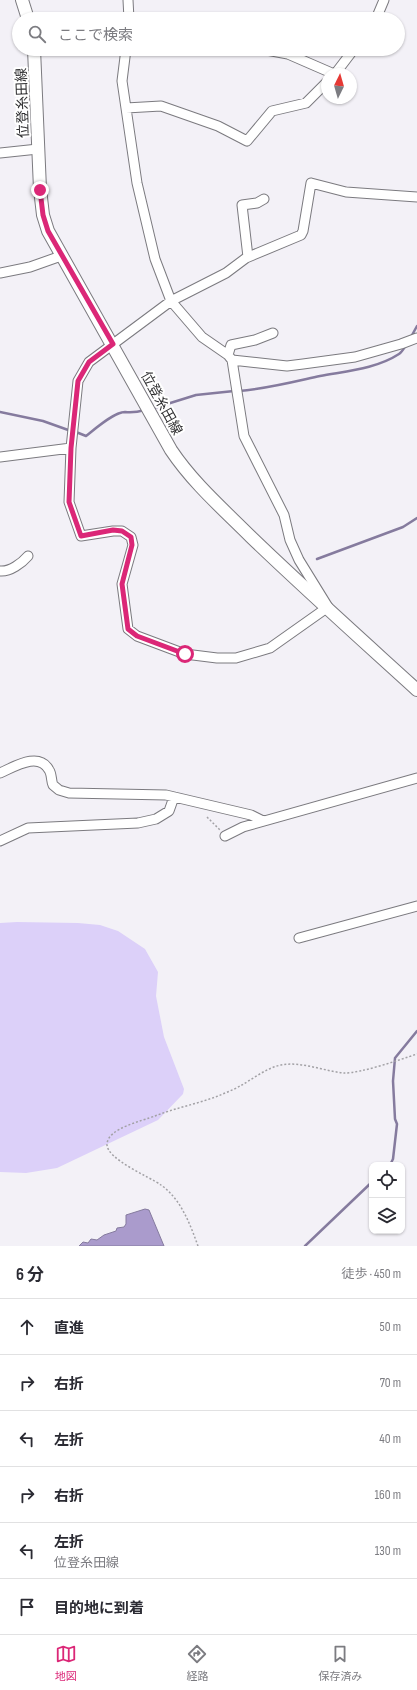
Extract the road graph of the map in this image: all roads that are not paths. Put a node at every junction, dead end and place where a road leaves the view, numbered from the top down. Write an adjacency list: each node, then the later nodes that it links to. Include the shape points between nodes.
1 (22, 0): 4 (main road)
2 (128, 0): 5 (street)
3 (384, 0): 6 (street)
4 (26, 12)
5 (129, 12)
6 (379, 12)
7 (34, 56): 15 (main road, 位登糸田線)
8 (125, 56): 14 (street, via 122,81)
9 (293, 56): 11 (street)
10 (348, 56): 12 (street)
11 (321, 68)
12 (339, 68)
13 (321, 88): 14 (street, via 306,103 272,111 247,141 218,126 161,106)
14 (126, 108): 22 (street, via 137,183 155,259)
15 (38, 149): 16 (street); 19 (main road, 位登糸田線, via 43,215)
16 (0, 153)
17 (417, 197): 20 (street, via 346,192 311,183 301,235)
18 (264, 199): 20 (street, via 257,203 242,205)
19 (61, 256): 21 (street, via 30,267); 25 (main road, 位登糸田線)
20 (248, 257): 22 (street, via 226,272)
21 (0, 273)
22 (171, 301): 25 (street); 26 (street, via 202,337)
23 (273, 332): 26 (street, via 255,340 230,344)
24 (417, 338): 26 (street, via 355,357 287,366)
25 (113, 344): 27 (street, via 89,362 78,381); 31 (main road, 位登糸田線, via 183,468 279,564)
26 (230, 357): 31 (street, via 244,436 284,515 290,540 299,560)
27 (71, 448): 28 (street); 31 (street, via 69,502 81,536 113,530 122,531 131,537 132,545 122,584 128,629 137,636 185,654 236,658 270,648)
28 (0, 457)
29 (28, 556): 30 (street, via 23,562)
30 (0, 571)
31 (328, 607): 32 (main road, 位登糸田線)
32 (417, 690)
33 (0, 773): 35 (street, via 27,761 36,761 46,765 53,786 69,793)
34 (417, 778): 36 (street)
35 (174, 797): 36 (street, via 250,816); 38 (street, via 169,811 156,819 138,823 28,828)
36 (263, 822): 37 (street)
37 (225, 836)
38 (0, 841)
39 (417, 906): 40 (street)
40 (299, 938)

